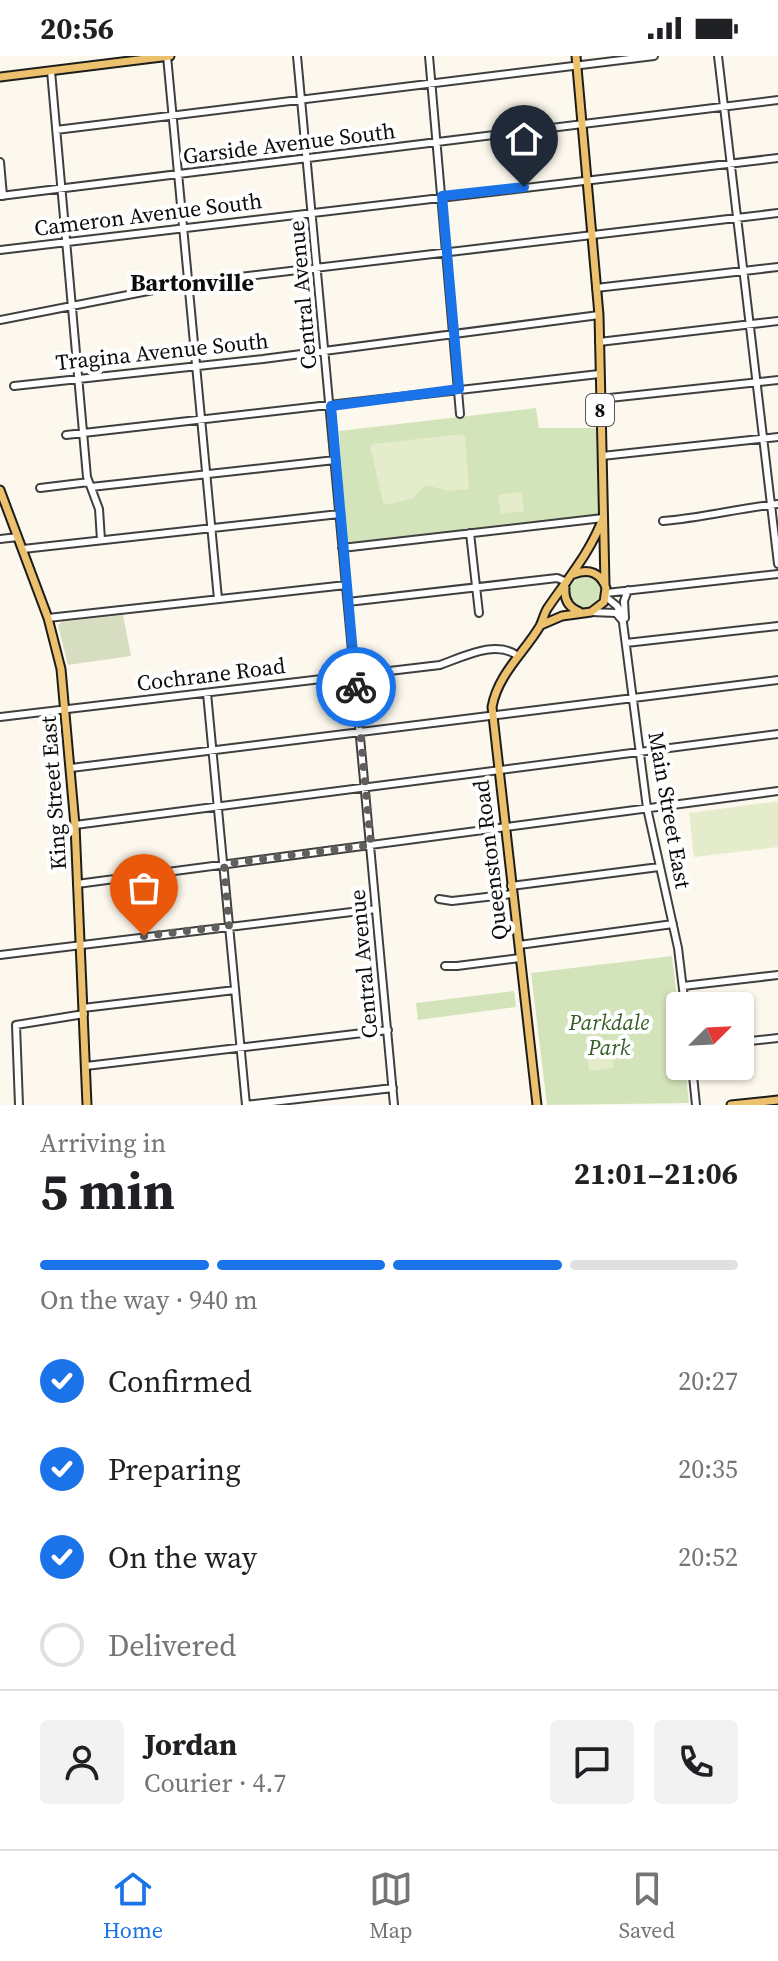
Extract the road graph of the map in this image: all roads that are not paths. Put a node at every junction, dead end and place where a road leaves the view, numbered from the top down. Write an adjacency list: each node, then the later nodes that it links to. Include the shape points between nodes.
1 (168, 56): 7 (main road); 13 (street)
2 (297, 56): 10 (street, Central Avenue)
3 (429, 56): 9 (street)
4 (654, 56): 6 (street)
5 (718, 56): 12 (street)
6 (576, 60): 9 (street); 14 (main road, 8)
7 (51, 71): 8 (main road); 15 (street)
8 (0, 77)
9 (431, 83): 10 (street); 16 (street)
10 (301, 100): 13 (street); 18 (street, Central Avenue)
11 (778, 100): 12 (street, Garside Avenue South)
12 (725, 107): 14 (street, Garside Avenue South); 20 (street)
13 (173, 115): 15 (street); 21 (street)
14 (582, 124): 16 (street, Garside Avenue South); 22 (main road, 8)
15 (56, 130): 23 (street)
16 (436, 142): 18 (street, Garside Avenue South); 25 (street)
17 (778, 158): 20 (street, Cameron Avenue South)
18 (307, 159): 21 (street, Garside Avenue South); 26 (street, Central Avenue)
19 (0, 162): 24 (street)
20 (731, 163): 22 (street, Cameron Avenue South); 28 (street)
21 (179, 174): 23 (street, Garside Avenue South); 29 (street)
22 (586, 180): 25 (street, Cameron Avenue South); 30 (main road, 8)
23 (61, 189): 24 (street, Garside Avenue South); 31 (street)
24 (2, 196)
25 (442, 196): 26 (street, Cameron Avenue South); 33 (street)
26 (312, 212): 29 (street, Cameron Avenue South); 34 (street, Central Avenue)
27 (778, 213): 28 (street)
28 (737, 217): 30 (street); 36 (street)
29 (184, 228): 31 (street, Cameron Avenue South); 37 (street)
30 (591, 233): 33 (street); 38 (main road, 8)
31 (66, 242): 32 (street, Cameron Avenue South); 39 (street)
32 (0, 250)
33 (447, 251): 34 (street); 44 (street)
34 (316, 267): 37 (street); 46 (street, Central Avenue)
35 (778, 267): 36 (street)
36 (743, 271): 38 (street); 43 (street)
37 (189, 283): 39 (street); 47 (street)
38 (596, 288): 40 (main road, 8)
39 (72, 306): 41 (street); 49 (street)
40 (599, 315): 44 (street, Tragina Avenue South); 45 (main road, 8)
41 (0, 320)
42 (778, 321): 43 (street)
43 (750, 325): 45 (street); 51 (street)
44 (454, 334): 46 (street, Tragina Avenue South); 53 (street)
45 (599, 342): 48 (main road, 8)
46 (324, 350): 47 (street, Tragina Avenue South); 55 (street, Central Avenue)
47 (196, 366): 49 (street, Tragina Avenue South); 57 (street)
48 (599, 374): 53 (street); 54 (main road, 8)
49 (78, 379): 52 (street, Tragina Avenue South); 58 (street)
50 (778, 380): 51 (street)
51 (757, 382): 54 (street); 61 (street)
52 (14, 386)
53 (459, 389): 55 (street); 56 (street)
54 (600, 399): 62 (main road, 8)
55 (331, 406): 57 (street); 63 (street, Central Avenue)
56 (460, 414)
57 (201, 420): 58 (street); 64 (street)
58 (83, 433): 59 (street); 65 (street)
59 (66, 435)
60 (778, 437): 61 (street)
61 (764, 439): 62 (street); 68 (street)
62 (602, 456): 70 (main road, 8)
63 (335, 460): 64 (street); 69 (street, Central Avenue)
64 (206, 474): 65 (street); 72 (street)
65 (90, 484): 66 (street); 76 (street, via 99,509)
66 (40, 488)
67 (0, 490): 74 (main road, King Street East)
68 (775, 505): 71 (street); 79 (street)
69 (339, 514): 72 (street); 77 (street, Central Avenue)
70 (603, 518): 73 (street); 80 (main road, 8); 86 (main road, 8)
71 (663, 521)
72 (211, 529): 76 (street); 87 (street)
73 (470, 533): 77 (street); 84 (street)
74 (18, 537): 75 (street); 78 (main road, King Street East)
75 (0, 539)
76 (101, 540): 78 (street)
77 (342, 548): 83 (street, Central Avenue)
78 (23, 549): 91 (main road, King Street East)
79 (778, 564)
80 (574, 574): 82 (main road); 86 (main road, via 593,572)
81 (778, 574): 85 (street)
82 (566, 584): 84 (street, via 557,578); 89 (main road, via 566,601); 93 (main road, Queenston Road)
83 (346, 585): 87 (street); 88 (street, Central Avenue)
84 (476, 588): 88 (street); 90 (street)
85 (628, 590): 86 (street); 92 (street)
86 (606, 591): 89 (main road, via 600,607); 92 (street, Main Street East, via 620,610)
87 (218, 599): 91 (street)
88 (348, 602): 97 (street, Central Avenue)
89 (587, 612): 92 (street, via 615,613); 93 (main road)
90 (479, 613)
91 (48, 618): 101 (main road, King Street East)
92 (622, 623): 95 (street, Main Street East)
93 (541, 625): 96 (main road, Queenston Road)
94 (778, 626): 95 (street)
95 (626, 643): 100 (street, Main Street East)
96 (518, 656): 97 (street, Cochrane Road, via 502,648 440,665); 102 (main road, Queenston Road, via 496,690)
97 (354, 675): 99 (street, Cochrane Road); 104 (street, Central Avenue)
98 (778, 680): 100 (street)
99 (207, 693): 101 (street, Cochrane Road); 106 (street)
100 (633, 698): 102 (street); 107 (street, Main Street East)
101 (65, 709): 103 (street, Cochrane Road); 108 (main road, King Street East)
102 (492, 715): 104 (street); 109 (main road, Queenston Road)
103 (0, 717)
104 (361, 731): 106 (street); 110 (street, Central Avenue)
105 (778, 734): 107 (street)
106 (213, 749): 108 (street); 112 (street)
107 (639, 751): 109 (street); 113 (street, Main Street East)
108 (71, 768): 114 (main road, King Street East)
109 (498, 771): 110 (street); 115 (main road, Queenston Road)
110 (366, 787): 112 (street); 116 (street, Central Avenue)
111 (778, 791): 113 (street)
112 (218, 807): 114 (street); 117 (street)
113 (647, 808): 115 (street); 118 (street, Main Street East)
114 (75, 825): 119 (main road, King Street East)
115 (504, 827): 116 (street); 120 (main road, Queenston Road)
116 (371, 845): 117 (street); 122 (street, Central Avenue)
117 (224, 864): 119 (street); 124 (street)
118 (659, 867): 120 (street); 123 (street, Main Street East)
119 (77, 884): 125 (main road, King Street East)
120 (512, 890): 121 (street); 126 (main road, Queenston Road)
121 (439, 899)
122 (376, 909): 124 (street); 135 (street, Central Avenue)
123 (673, 924): 126 (street); 131 (street, Main Street East)
124 (229, 926): 125 (street); 132 (street)
125 (81, 944): 127 (street); 134 (main road, King Street East)
126 (519, 945): 128 (main road, Queenston Road)
127 (1, 952)
128 (520, 958): 129 (street); 147 (main road, Queenston Road)
129 (445, 966)
130 (778, 975): 131 (street)
131 (683, 986): 133 (street, Main Street East)
132 (235, 990): 134 (street); 138 (street)
133 (684, 992)
134 (84, 1011): 139 (main road, King Street East); 143 (street, via 16,1025)
135 (388, 1030): 138 (street); 141 (street, Central Avenue)
136 (778, 1038): 137 (street)
137 (754, 1041)
138 (241, 1048): 139 (street); 145 (street)
139 (86, 1066): 144 (main road, King Street East)
140 (693, 1080): 148 (street)
141 (393, 1088): 145 (street); 146 (street, Central Avenue)
142 (778, 1100): 149 (main road)
143 (19, 1105)
144 (87, 1105)
145 (246, 1105)
146 (394, 1105)
147 (537, 1105)
148 (696, 1105)
149 (731, 1105)

